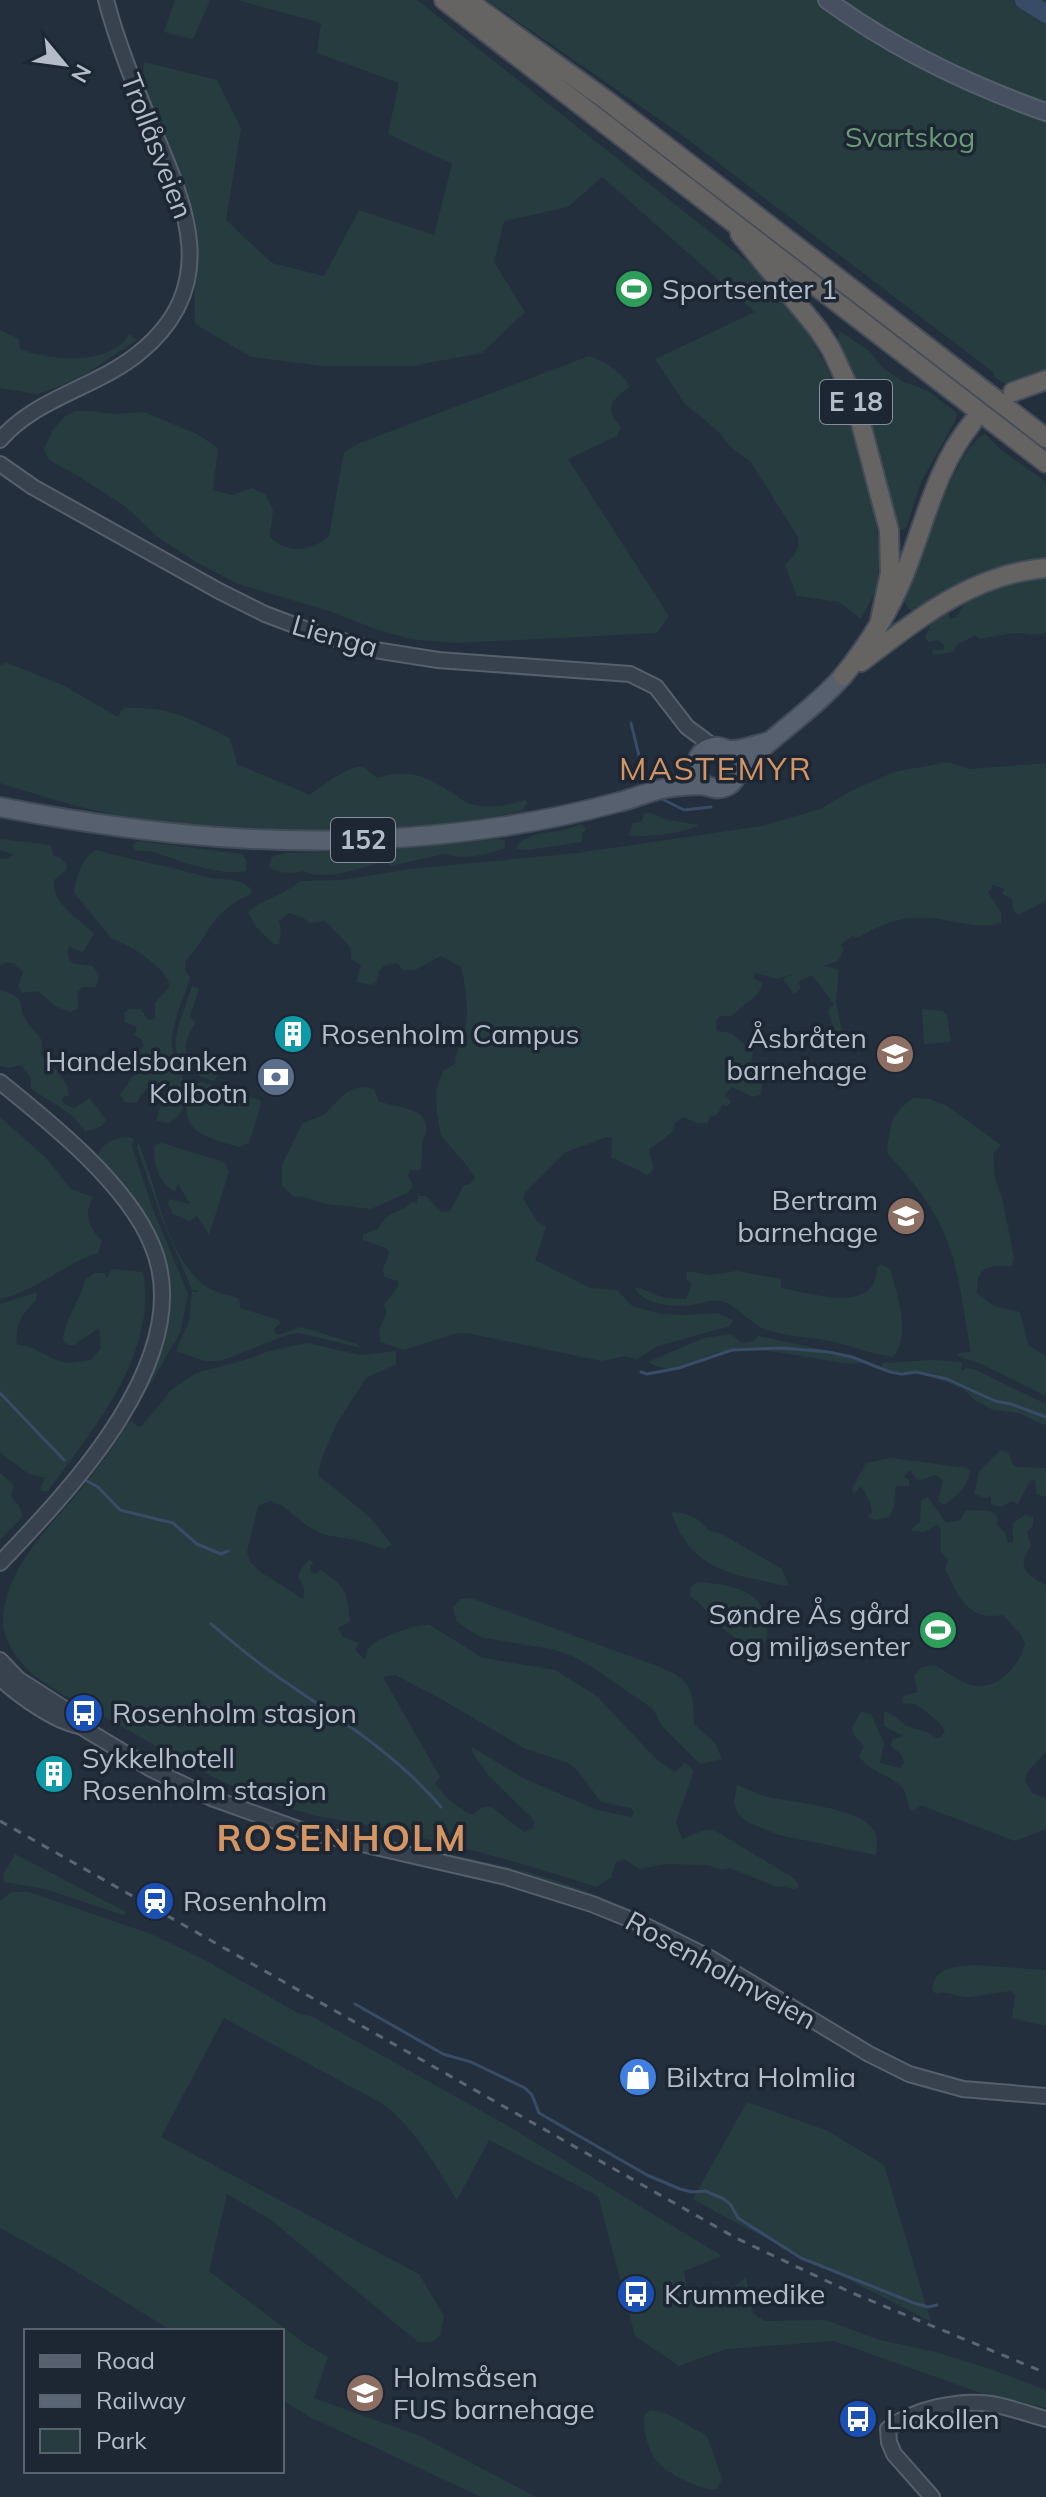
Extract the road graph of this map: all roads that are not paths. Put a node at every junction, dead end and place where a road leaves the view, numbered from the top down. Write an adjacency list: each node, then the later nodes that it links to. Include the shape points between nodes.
1 (106, 0): 11 (street, Trollåsveien, via 128,71 185,211 187,276 173,315 145,348 106,375 25,415)
2 (444, 0): 6 (highway, E 18)
3 (467, 0): 10 (highway, via 606,100)
4 (827, 0): 5 (main road, via 914,54)
5 (1046, 112)
6 (726, 216): 12 (highway, E 18); 15 (highway, E 18, via 818,329 855,401 889,530 890,573)
7 (1046, 380): 8 (highway)
8 (1013, 392)
9 (972, 423): 15 (highway, E 18, via 942,471 904,575)
10 (1046, 438)
11 (0, 440)
12 (1046, 463)
13 (0, 464): 17 (street, Lienga, via 157,557 284,622 410,656 630,674 656,687)
14 (1046, 568): 16 (highway, via 999,577 954,596)
15 (879, 625): 16 (highway, E 18)
16 (843, 676): 18 (main road, 152)
17 (687, 727): 19 (street, Lienga); 21 (street, Lienga)
18 (768, 742): 19 (main road, 152); 20 (main road, 152)
19 (721, 748): 20 (main road, via 735,757); 21 (main road, 152, via 702,752)
20 (738, 771): 21 (main road, 152, via 727,787 717,789)
21 (699, 772): 22 (main road, 152, via 672,787 552,818 378,839 191,837)
22 (0, 807)
23 (0, 1082): 24 (street, via 72,1145 136,1215 157,1257 163,1304 150,1358 109,1432)
24 (2, 1563)
25 (0, 1660): 27 (street, Rosenholmveien, via 18,1679 71,1713)
26 (0, 1678): 27 (street, Rosenholmveien, via 23,1697)
27 (80, 1726): 28 (street, Rosenholmveien, via 151,1769 268,1820 515,1880 606,1909 708,1957 916,2076 963,2089)
28 (1046, 2096)
29 (1046, 2419): 30 (street, via 968,2403 917,2413 888,2429 894,2454)
30 (932, 2497)

